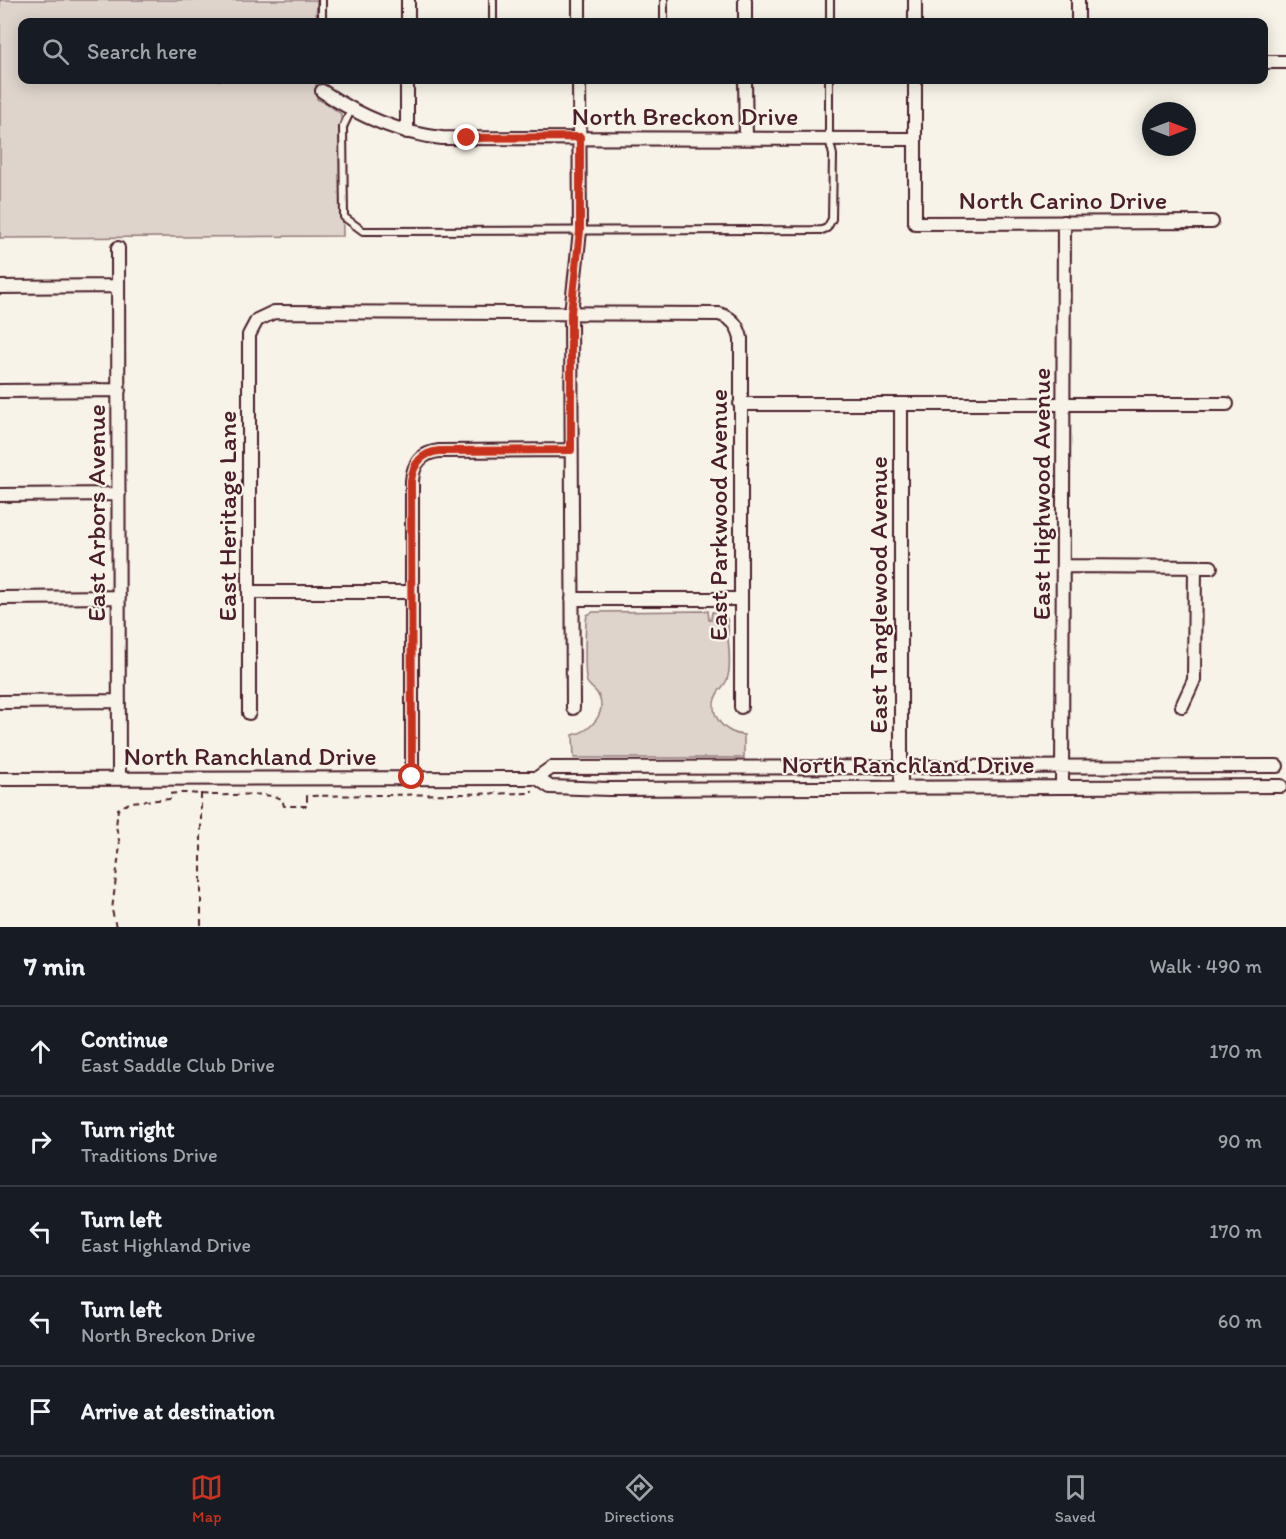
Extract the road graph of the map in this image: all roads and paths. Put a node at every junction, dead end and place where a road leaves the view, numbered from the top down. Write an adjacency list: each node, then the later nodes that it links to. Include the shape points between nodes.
1 (322, 0): 10 (lane)
2 (408, 0): 11 (street)
3 (494, 0): 12 (lane)
4 (579, 0): 13 (street)
5 (664, 0): 14 (lane)
6 (745, 0): 15 (street)
7 (830, 0): 16 (lane)
8 (915, 0): 17 (street)
9 (1078, 0): 18 (street)
10 (322, 18)
11 (408, 18)
12 (493, 18)
13 (579, 18)
14 (664, 18)
15 (745, 18)
16 (830, 18)
17 (915, 18)
18 (1078, 18)
19 (1268, 62): 20 (street)
20 (1286, 62)
21 (407, 84): 28 (street)
22 (579, 84): 29 (street)
23 (746, 84): 30 (street)
24 (829, 84): 31 (lane)
25 (915, 84): 32 (street)
26 (322, 85): 27 (street, North Breckon Drive)
27 (351, 110): 28 (street, North Breckon Drive); 35 (lane, via 343,126 344,217 363,231)
28 (407, 132): 29 (street, North Breckon Drive, via 442,138)
29 (580, 137): 30 (street, North Breckon Drive); 35 (street)
30 (746, 138): 31 (street, North Breckon Drive)
31 (829, 139): 32 (street, North Breckon Drive); 35 (lane, via 833,155 832,219 822,230)
32 (914, 139): 33 (street, North Carino Drive, via 915,223)
33 (1064, 222): 34 (street, North Carino Drive); 45 (street, East Highwood Avenue)
34 (1212, 222)
35 (580, 231): 39 (street)
36 (118, 248): 37 (street, East Arbors Avenue)
37 (118, 286): 38 (street); 40 (street, East Arbors Avenue)
38 (0, 287)
39 (571, 313): 42 (street, East Parkwood Avenue, via 728,317 741,338); 46 (street); 52 (street, East Heritage Lane, via 274,312 257,320 249,335)
40 (118, 390): 41 (street); 47 (street, East Arbors Avenue)
41 (0, 391)
42 (741, 404): 43 (street); 57 (street, East Parkwood Avenue)
43 (901, 404): 45 (street); 64 (street, East Tanglewood Avenue)
44 (1227, 404): 45 (street)
45 (1063, 405): 49 (street, East Highwood Avenue)
46 (571, 450): 53 (street, via 439,451 418,461 411,481); 56 (street)
47 (119, 494): 48 (street); 54 (street, East Arbors Avenue)
48 (0, 495)
49 (1064, 566): 50 (street); 66 (street, East Highwood Avenue)
50 (1194, 567): 51 (street); 60 (street, via 1194,680)
51 (1211, 567)
52 (250, 592): 53 (street); 63 (street, East Heritage Lane)
53 (412, 592): 67 (street)
54 (119, 597): 55 (street); 58 (street, East Arbors Avenue)
55 (0, 598)
56 (572, 599): 57 (street); 62 (street)
57 (741, 599): 61 (street, East Parkwood Avenue)
58 (119, 701): 59 (street); 70 (street, East Arbors Avenue)
59 (0, 702)
60 (1182, 706)
61 (741, 707)
62 (573, 708)
63 (249, 713)
64 (901, 766): 66 (street, North Ranchland Drive); 68 (street, North Ranchland Drive, via 551,768); 71 (street, East Tanglewood Avenue)
65 (1277, 766): 66 (street, North Ranchland Drive)
66 (1062, 767): 73 (street, East Highwood Avenue)
67 (412, 777): 68 (street, North Ranchland Drive); 70 (street, North Ranchland Drive)
68 (537, 778): 71 (street, North Ranchland Drive, via 550,787 609,789); 74 (path, via 531,793 307,796 307,806 284,806 282,799 268,794)
69 (0, 779): 70 (street, North Ranchland Drive)
70 (119, 779)
71 (901, 786): 73 (street, North Ranchland Drive)
72 (1281, 786): 73 (street, North Ranchland Drive)
73 (1062, 787)
74 (201, 793): 75 (path, via 170,794 170,799 131,802 118,809 120,845 112,910); 76 (path)
75 (116, 927)
76 (201, 927)

